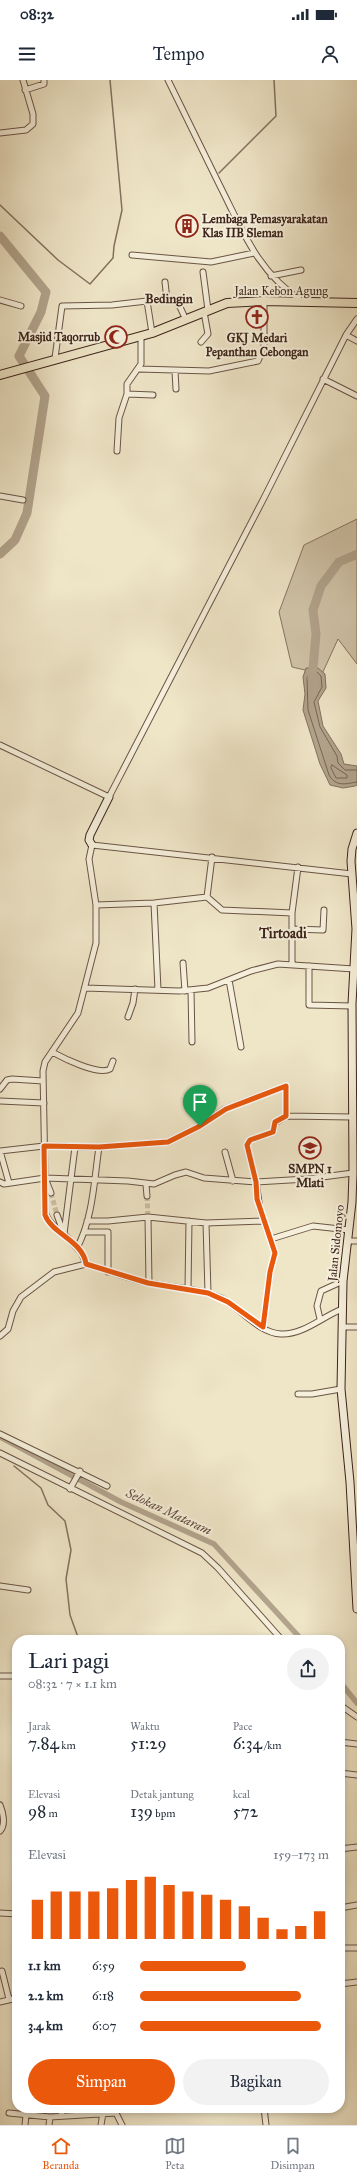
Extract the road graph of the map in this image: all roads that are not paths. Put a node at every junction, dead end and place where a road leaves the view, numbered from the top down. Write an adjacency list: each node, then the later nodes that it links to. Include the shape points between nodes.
1 (23, 80): 4 (street)
2 (44, 80): 4 (street, via 44,84)
3 (168, 80): 6 (street)
4 (25, 90): 5 (street, via 33,114 33,124 26,130)
5 (0, 133)
6 (254, 253): 7 (street, via 210,262); 10 (street)
7 (132, 255)
8 (301, 270): 10 (street)
9 (203, 272): 19 (street)
10 (271, 276): 16 (street)
11 (165, 282): 13 (street)
12 (0, 300): 18 (street)
13 (168, 300): 14 (street); 21 (street, via 176,302)
14 (161, 301)
15 (264, 301): 16 (main road, Jalan Kebon Agung); 19 (main road, Jalan Kebon Agung, via 227,303); 29 (street, via 264,346 258,361 217,371)
16 (303, 302): 17 (main road, Jalan Kebon Agung)
17 (357, 303)
18 (21, 306)
19 (206, 311): 21 (main road, Jalan Kebon Agung); 26 (street, via 208,334)
20 (357, 319): 23 (street)
21 (186, 320): 22 (main road, Jalan Kebon Agung)
22 (152, 333): 24 (main road, Jalan Kebon Agung); 27 (street, via 147,301 62,306)
23 (346, 335): 25 (street); 31 (street)
24 (141, 336): 27 (main road, Jalan Kebon Agung); 28 (street)
25 (357, 341)
26 (201, 342)
27 (54, 358): 30 (main road, Jalan Kebon Agung)
28 (139, 369): 29 (street); 33 (street, via 127,384)
29 (175, 371): 32 (street)
30 (0, 375)
31 (323, 379): 35 (street); 40 (street)
32 (176, 389)
33 (127, 394): 34 (street); 36 (street, via 119,418)
34 (153, 395)
35 (357, 396)
36 (117, 451)
37 (0, 496): 38 (street)
38 (23, 500)
39 (0, 745): 40 (street)
40 (109, 797): 42 (main road, via 90,835)
41 (357, 833): 45 (main road, Jalan Sidomoyo, via 352,848)
42 (92, 845): 43 (street); 48 (street, via 89,859)
43 (212, 857): 44 (street); 46 (street)
44 (298, 867): 45 (street); 50 (street)
45 (352, 874): 55 (main road, Jalan Sidomoyo, via 356,914)
46 (207, 897): 47 (street); 50 (street, via 222,910)
47 (154, 903): 48 (street); 59 (street)
48 (96, 905): 57 (street, via 97,934)
49 (324, 910): 51 (street, via 323,930)
50 (292, 913): 51 (street)
51 (293, 929): 53 (street)
52 (183, 963): 61 (street)
53 (292, 964): 54 (street); 56 (street, via 264,966)
54 (309, 966): 55 (street); 62 (street, via 309,1005)
55 (354, 969): 62 (main road, Jalan Sidomoyo)
56 (229, 980): 60 (street, via 208,988); 65 (street)
57 (85, 988): 58 (street); 66 (street, via 74,1021)
58 (135, 989): 59 (street); 63 (street)
59 (158, 990): 61 (street)
60 (191, 990): 61 (street); 64 (street)
61 (185, 991)
62 (352, 1006): 73 (main road, Jalan Sidomoyo)
63 (128, 1017)
64 (192, 1042)
65 (240, 1047)
66 (52, 1052): 67 (street, via 76,1064 103,1071 110,1069); 68 (street, via 45,1062)
67 (112, 1061)
68 (43, 1081): 69 (street, via 12,1079 7,1080); 71 (street)
69 (0, 1089)
70 (0, 1101): 71 (street)
71 (44, 1102): 74 (street)
72 (286, 1116): 73 (street); 76 (street, via 286,1086 226,1109 168,1142); 85 (street, via 275,1122 273,1132 248,1142)
73 (352, 1117): 79 (main road, Jalan Sidomoyo)
74 (44, 1146): 75 (street); 77 (street); 80 (street)
75 (75, 1147): 76 (street); 81 (street)
76 (99, 1147): 82 (street)
77 (0, 1151): 86 (street)
78 (225, 1152): 83 (street)
79 (353, 1173): 85 (street); 90 (main road, Jalan Sidomoyo)
80 (45, 1178): 81 (street); 86 (street); 88 (street); 99 (street, via 45,1215 51,1225)
81 (72, 1179): 82 (street); 99 (street)
82 (94, 1180): 87 (street, via 128,1181); 93 (street)
83 (233, 1181): 85 (street); 87 (street, via 204,1178 186,1172 175,1174 159,1183)
84 (0, 1182): 86 (street)
85 (256, 1182): 95 (street, via 257,1199)
86 (9, 1183)
87 (146, 1185): 89 (street)
88 (51, 1193)
89 (147, 1196)
90 (354, 1202): 97 (main road, Jalan Sidomoyo)
91 (57, 1215): 99 (street)
92 (148, 1217): 93 (street); 94 (street); 107 (street)
93 (87, 1221): 98 (street)
94 (189, 1221): 96 (street); 108 (street)
95 (264, 1221): 96 (street); 100 (street)
96 (206, 1222): 109 (street)
97 (348, 1230): 100 (street, via 309,1227); 101 (main road, Jalan Sidomoyo)
98 (85, 1232): 103 (street); 105 (street, via 108,1232)
99 (64, 1234): 103 (street)
100 (271, 1239): 112 (street, via 275,1253)
101 (348, 1240): 102 (street); 106 (main road, Jalan Sidomoyo)
102 (357, 1241)
103 (77, 1248): 104 (street)
104 (86, 1264): 105 (street); 115 (street, via 54,1272 21,1298 13,1311 8,1329)
105 (108, 1272): 107 (street)
106 (343, 1281): 110 (main road, Jalan Sidomoyo); 111 (street, via 321,1291 317,1306)
107 (148, 1283): 108 (street)
108 (188, 1289): 109 (street)
109 (208, 1293): 112 (street, via 228,1302)
110 (342, 1309): 111 (street); 113 (main road, Jalan Sidomoyo)
111 (320, 1319): 112 (street, via 302,1329 286,1333 275,1333)
112 (263, 1327)
113 (342, 1327): 114 (street); 116 (main road, Jalan Sidomoyo)
114 (357, 1327)
115 (0, 1336)
116 (341, 1389): 117 (street); 121 (main road, Jalan Sidomoyo)
117 (298, 1394)
118 (0, 1434): 120 (street)
119 (0, 1453): 123 (street)
120 (79, 1472): 122 (street); 123 (street)
121 (354, 1483): 124 (main road, Jalan Sidomoyo)
122 (107, 1486)
123 (70, 1489): 128 (street, via 202,1553)
124 (356, 1550): 127 (main road, Jalan Sidomoyo)
125 (0, 1586): 126 (street)
126 (28, 1590)
127 (357, 1608)
128 (278, 1635)
129 (0, 1676): 130 (street)
130 (12, 1676)
131 (345, 1709): 132 (street)
132 (357, 1717)
133 (345, 1743): 134 (street)
134 (357, 1744)
135 (345, 1774): 136 (street)
136 (357, 1775)
137 (0, 1805): 138 (street, via 3,1827)
138 (0, 1831)
139 (357, 1847): 140 (street)
140 (345, 1848)
141 (357, 1905): 142 (street)
142 (345, 1907)
143 (0, 1913): 144 (street)
144 (12, 1914)
145 (345, 1948): 146 (street)
146 (357, 1948)
147 (2, 1971): 150 (street)
148 (357, 1982): 149 (street)
149 (345, 1983)
150 (9, 1999): 151 (street); 152 (street)
151 (12, 1999)
152 (0, 2002)
153 (9, 2113): 158 (street)
154 (84, 2113): 159 (street)
155 (105, 2113): 163 (street)
156 (112, 2113): 164 (street, via 118,2115)
157 (265, 2113): 165 (street)
158 (26, 2115): 160 (street); 161 (street)
159 (61, 2115): 160 (street)
160 (50, 2117): 162 (street)
161 (26, 2125)
162 (49, 2125)
163 (100, 2125)
164 (122, 2125)
165 (266, 2125)

